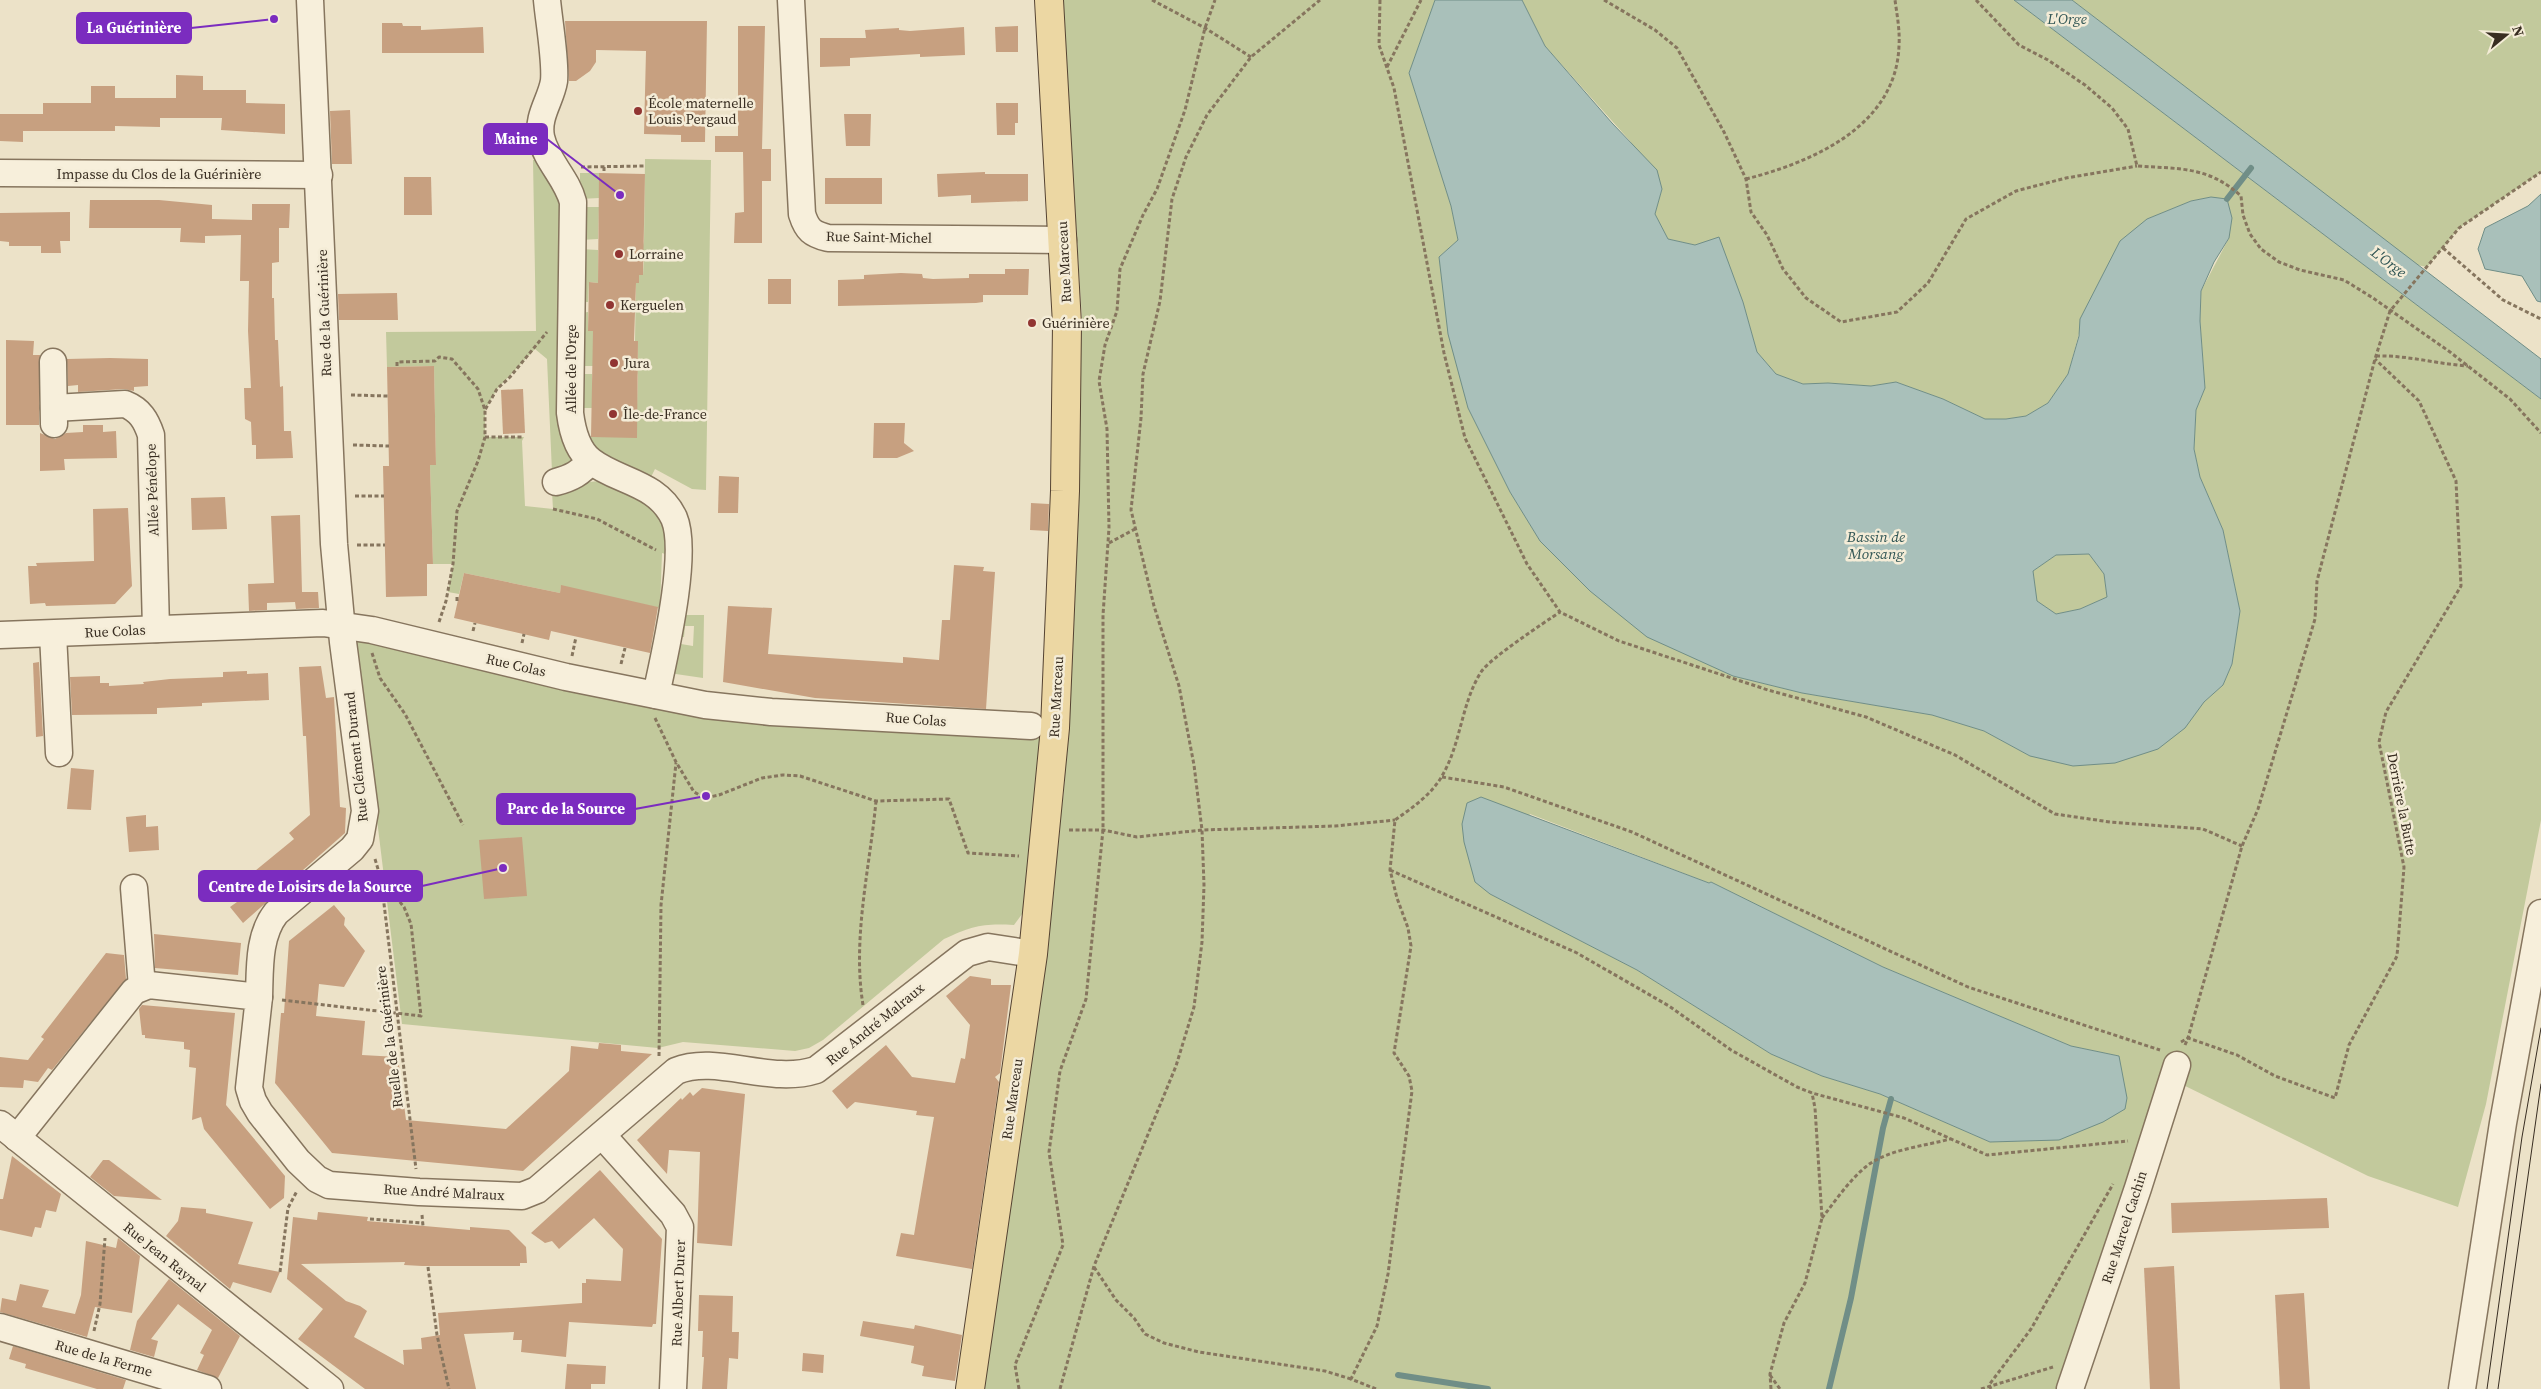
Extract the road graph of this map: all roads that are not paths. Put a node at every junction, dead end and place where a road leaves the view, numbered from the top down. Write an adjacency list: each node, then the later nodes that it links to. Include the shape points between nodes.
1 (310, 0): 6 (street, Rue de la Guérinière)
2 (547, 0): 9 (street, Allée de l'Orge, via 554,81 540,123 541,135 550,160 570,189 573,202 570,413 576,440)
3 (791, 0): 7 (street, Rue Saint-Michel, via 802,214 806,227 814,234 828,238)
4 (1049, 0): 7 (main road, Rue Marceau)
5 (0, 173): 6 (street, Impasse du Clos de la Guérinière)
6 (319, 175): 11 (street, Rue de la Guérinière, via 332,496)
7 (1062, 240): 20 (main road, Rue Marceau, via 1067,324 1065,491 1055,728)
8 (53, 362): 12 (street, Allée Pénélope, via 54,416 125,404 146,420 151,435)
9 (590, 460): 10 (street, via 571,478); 15 (street, Allée de l'Orge, via 656,495 674,520 678,535 673,612)
10 (556, 482)
11 (341, 625): 12 (street, Rue Colas); 15 (street, Rue Colas); 22 (street, Rue Clément Durand, via 365,812 364,829 352,849 276,913 268,924 263,940)
12 (156, 629): 13 (street, Rue Colas)
13 (53, 634): 14 (street, Rue Colas); 17 (street)
14 (0, 635)
15 (656, 695): 16 (street, Rue Colas, via 704,705 771,712)
16 (1031, 726)
17 (60, 753)
18 (134, 888): 21 (street)
19 (2541, 913): 32 (street, via 2503,1124)
20 (1033, 954): 25 (street, Rue André Malraux, via 988,948 967,953 829,1062 804,1074 790,1076 686,1067 669,1076); 30 (main road, Rue Marceau)
21 (142, 987): 22 (street, via 149,985); 24 (street, via 134,991)
22 (259, 997): 25 (street, Rue André Malraux, via 249,1088 260,1113 298,1161 317,1179 329,1185 522,1196 537,1190)
23 (2173, 1054): 31 (street, Rue Marcel Cachin, via 2138,1188)
24 (9, 1131): 28 (street, Rue Jean Raynal)
25 (602, 1135): 29 (street, Rue Albert Durer, via 674,1214 680,1227)
26 (0, 1327): 27 (street, Rue de la Ferme)
27 (208, 1389)
28 (328, 1389)
29 (673, 1389)
30 (970, 1389)
31 (2070, 1389)
32 (2462, 1389)

